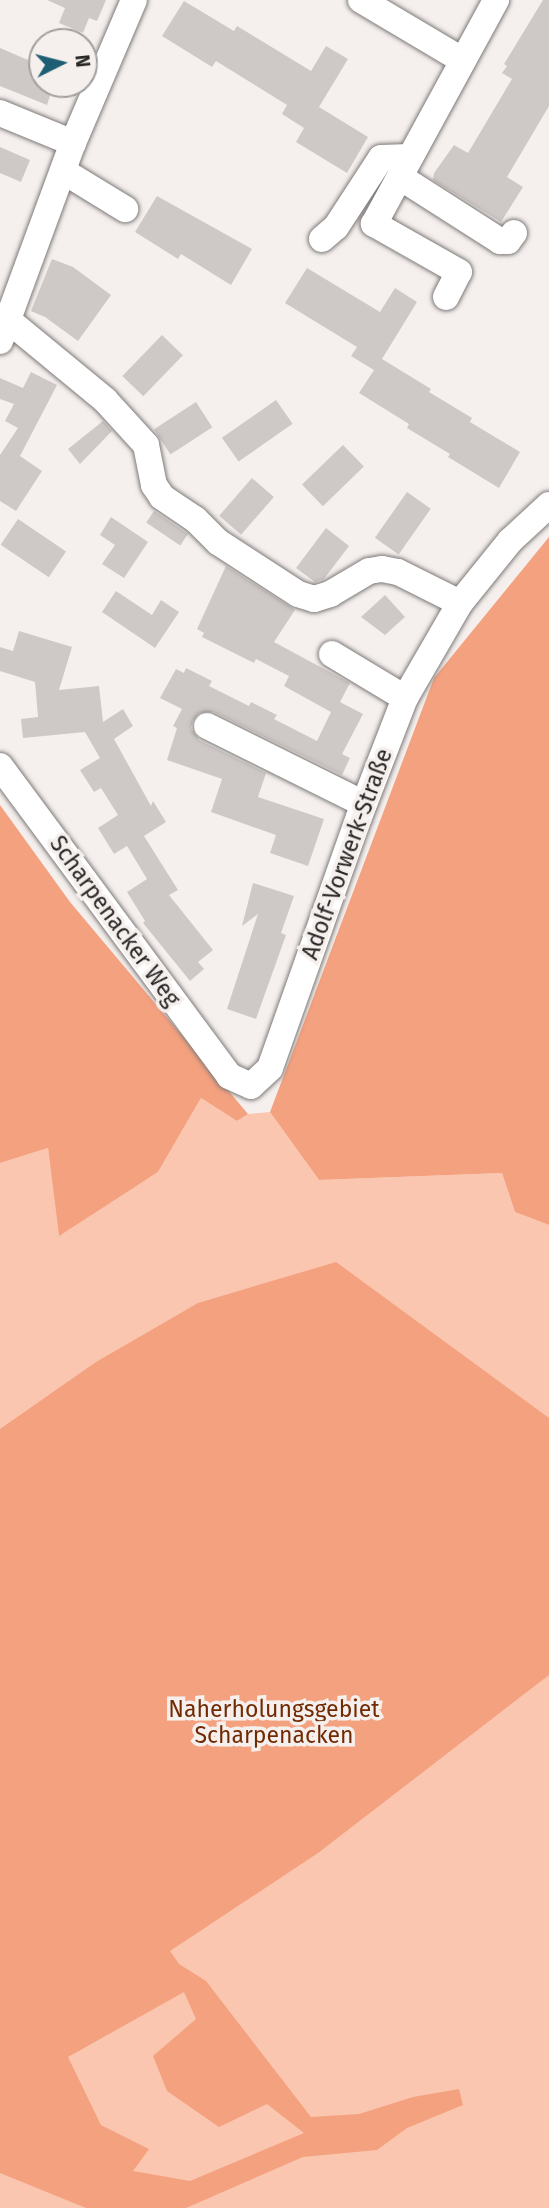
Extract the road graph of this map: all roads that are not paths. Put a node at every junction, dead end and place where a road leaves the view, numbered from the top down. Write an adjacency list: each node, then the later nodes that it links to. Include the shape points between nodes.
1 (134, 0): 6 (street)
2 (361, 0): 4 (street)
3 (496, 0): 4 (street)
4 (463, 60): 7 (street)
5 (0, 113): 6 (street)
6 (74, 143): 8 (street)
7 (405, 167): 10 (street, via 500,242); 11 (street, via 381,158 336,227); 12 (street, via 374,224 459,272)
8 (63, 171): 9 (street); 13 (street)
9 (125, 209)
10 (514, 233)
11 (322, 239)
12 (446, 297)
13 (4, 330): 15 (street, via 105,400 146,445 154,485 162,497 195,519 218,542 298,594 314,599 369,570 382,569 398,572)
14 (549, 505): 15 (street, Adolf-Vorwerk-Straße, via 510,541)
15 (460, 603): 17 (street, Adolf-Vorwerk-Straße)
16 (332, 654): 17 (street)
17 (405, 698): 21 (street, Adolf-Vorwerk-Straße)
18 (207, 726): 21 (street)
19 (225, 750): 21 (street)
20 (0, 766): 22 (street, Scharpenacker Weg)
21 (362, 810): 22 (street, Adolf-Vorwerk-Straße, via 270,1069 251,1086)
22 (229, 1076)

